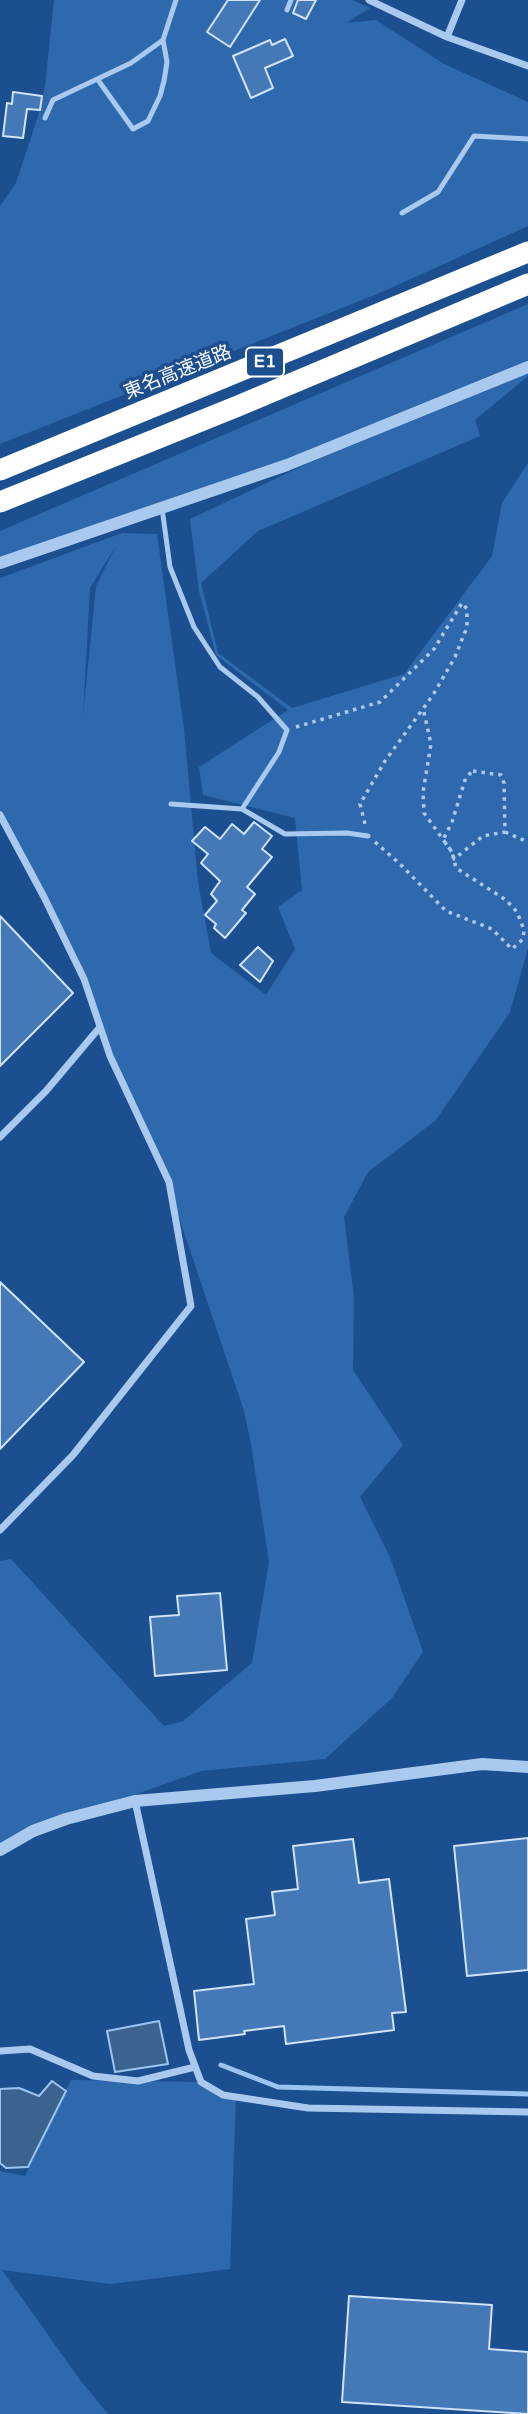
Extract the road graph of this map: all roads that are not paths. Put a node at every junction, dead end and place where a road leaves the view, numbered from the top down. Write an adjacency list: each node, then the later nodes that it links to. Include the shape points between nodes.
1 (176, 0): 7 (lane)
2 (291, 0): 5 (lane)
3 (369, 0): 6 (street)
4 (462, 0): 6 (street)
5 (287, 10)
6 (447, 37): 8 (street)
7 (163, 40): 9 (lane); 9 (lane, via 164,81 148,121 133,129)
8 (528, 66)
9 (98, 80): 10 (lane, via 53,100)
10 (45, 118)
11 (528, 139): 12 (lane, via 474,136 438,192)
12 (402, 213)
13 (528, 252): 16 (highway, 東名高速道路 / E1)
14 (528, 284): 17 (highway, E1)
15 (528, 367): 18 (street, via 287,465)
16 (0, 470)
17 (0, 502)
18 (162, 508): 19 (street); 21 (lane, via 170,567 194,627 220,667 258,697 287,730 279,752)
19 (0, 563)
20 (171, 804): 21 (lane)
21 (242, 809): 23 (lane, via 285,834)
22 (0, 816): 24 (street, via 79,969)
23 (368, 836)
24 (100, 1027): 25 (street); 26 (street, via 169,1182 191,1306 73,1455)
25 (0, 1137)
26 (0, 1530)
27 (528, 1767): 28 (street, via 482,1764 314,1786)
28 (135, 1801): 29 (street, via 66,1819); 31 (street)
29 (0, 1850)
30 (0, 2051): 31 (street, via 30,2049 93,2076 138,2081)
31 (195, 2067): 32 (street, via 201,2082 223,2095 307,2108)
32 (528, 2112)

